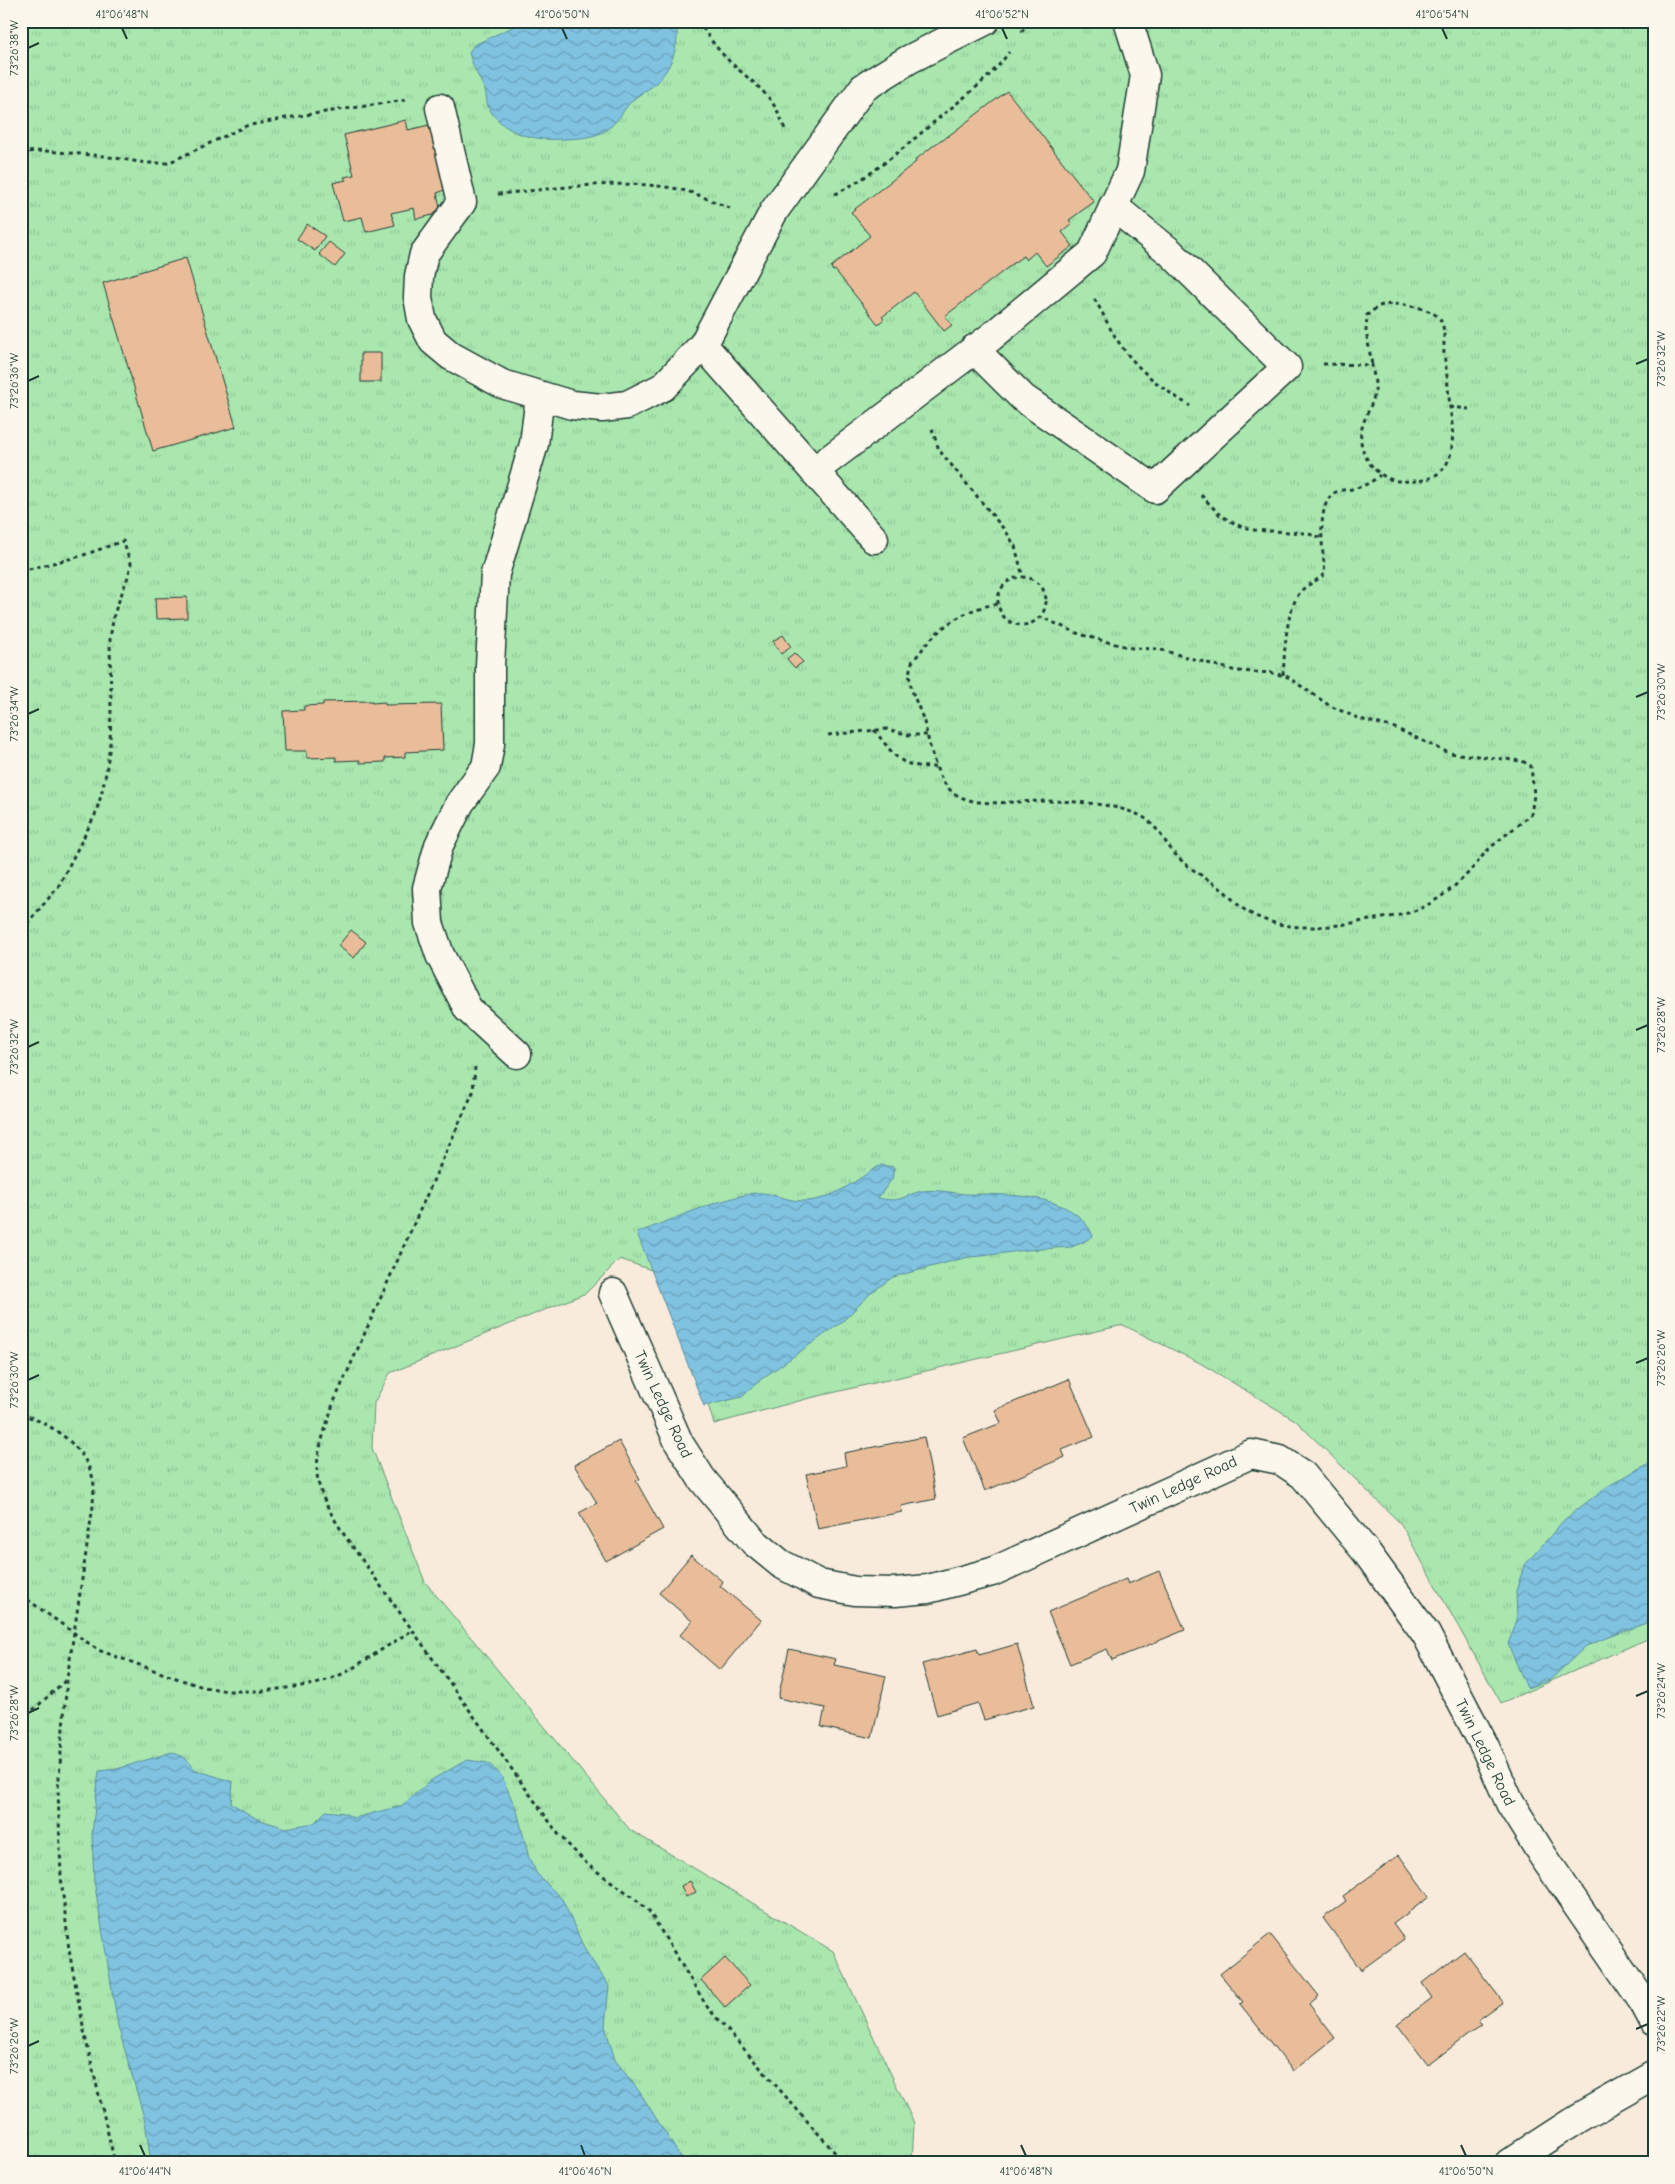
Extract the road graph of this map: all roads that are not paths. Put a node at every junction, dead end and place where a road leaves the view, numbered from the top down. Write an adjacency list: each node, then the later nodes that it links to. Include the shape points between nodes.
1 (985, 21): 5 (street, via 908,60 863,88 774,211)
2 (1128, 21): 4 (street, via 1145,75 1130,171)
3 (440, 108): 7 (street, via 462,202 424,254 418,297 422,319 433,340 451,356 502,384)
4 (1113, 206): 6 (street, via 1092,252); 6 (street, via 1170,252 1287,367 1155,489 1023,398)
5 (703, 346): 7 (street, via 663,387 627,405 602,408 572,405); 8 (street)
6 (974, 349): 8 (street)
7 (540, 396): 10 (street, via 534,444 494,574 490,744 486,767 460,803 438,845 428,888 430,922 440,955 468,1009)
8 (814, 471): 9 (street)
9 (874, 539)
10 (517, 1054)
11 (613, 1293): 12 (street, Twin Ledge Road, via 680,1442 702,1479 754,1542 781,1564 819,1584 855,1592 895,1592 928,1589 992,1572 1251,1454 1280,1460 1303,1475 1367,1553 1426,1634 1485,1747 1510,1803)
12 (1654, 2022)
13 (1654, 2075): 14 (street)
14 (1509, 2163)

